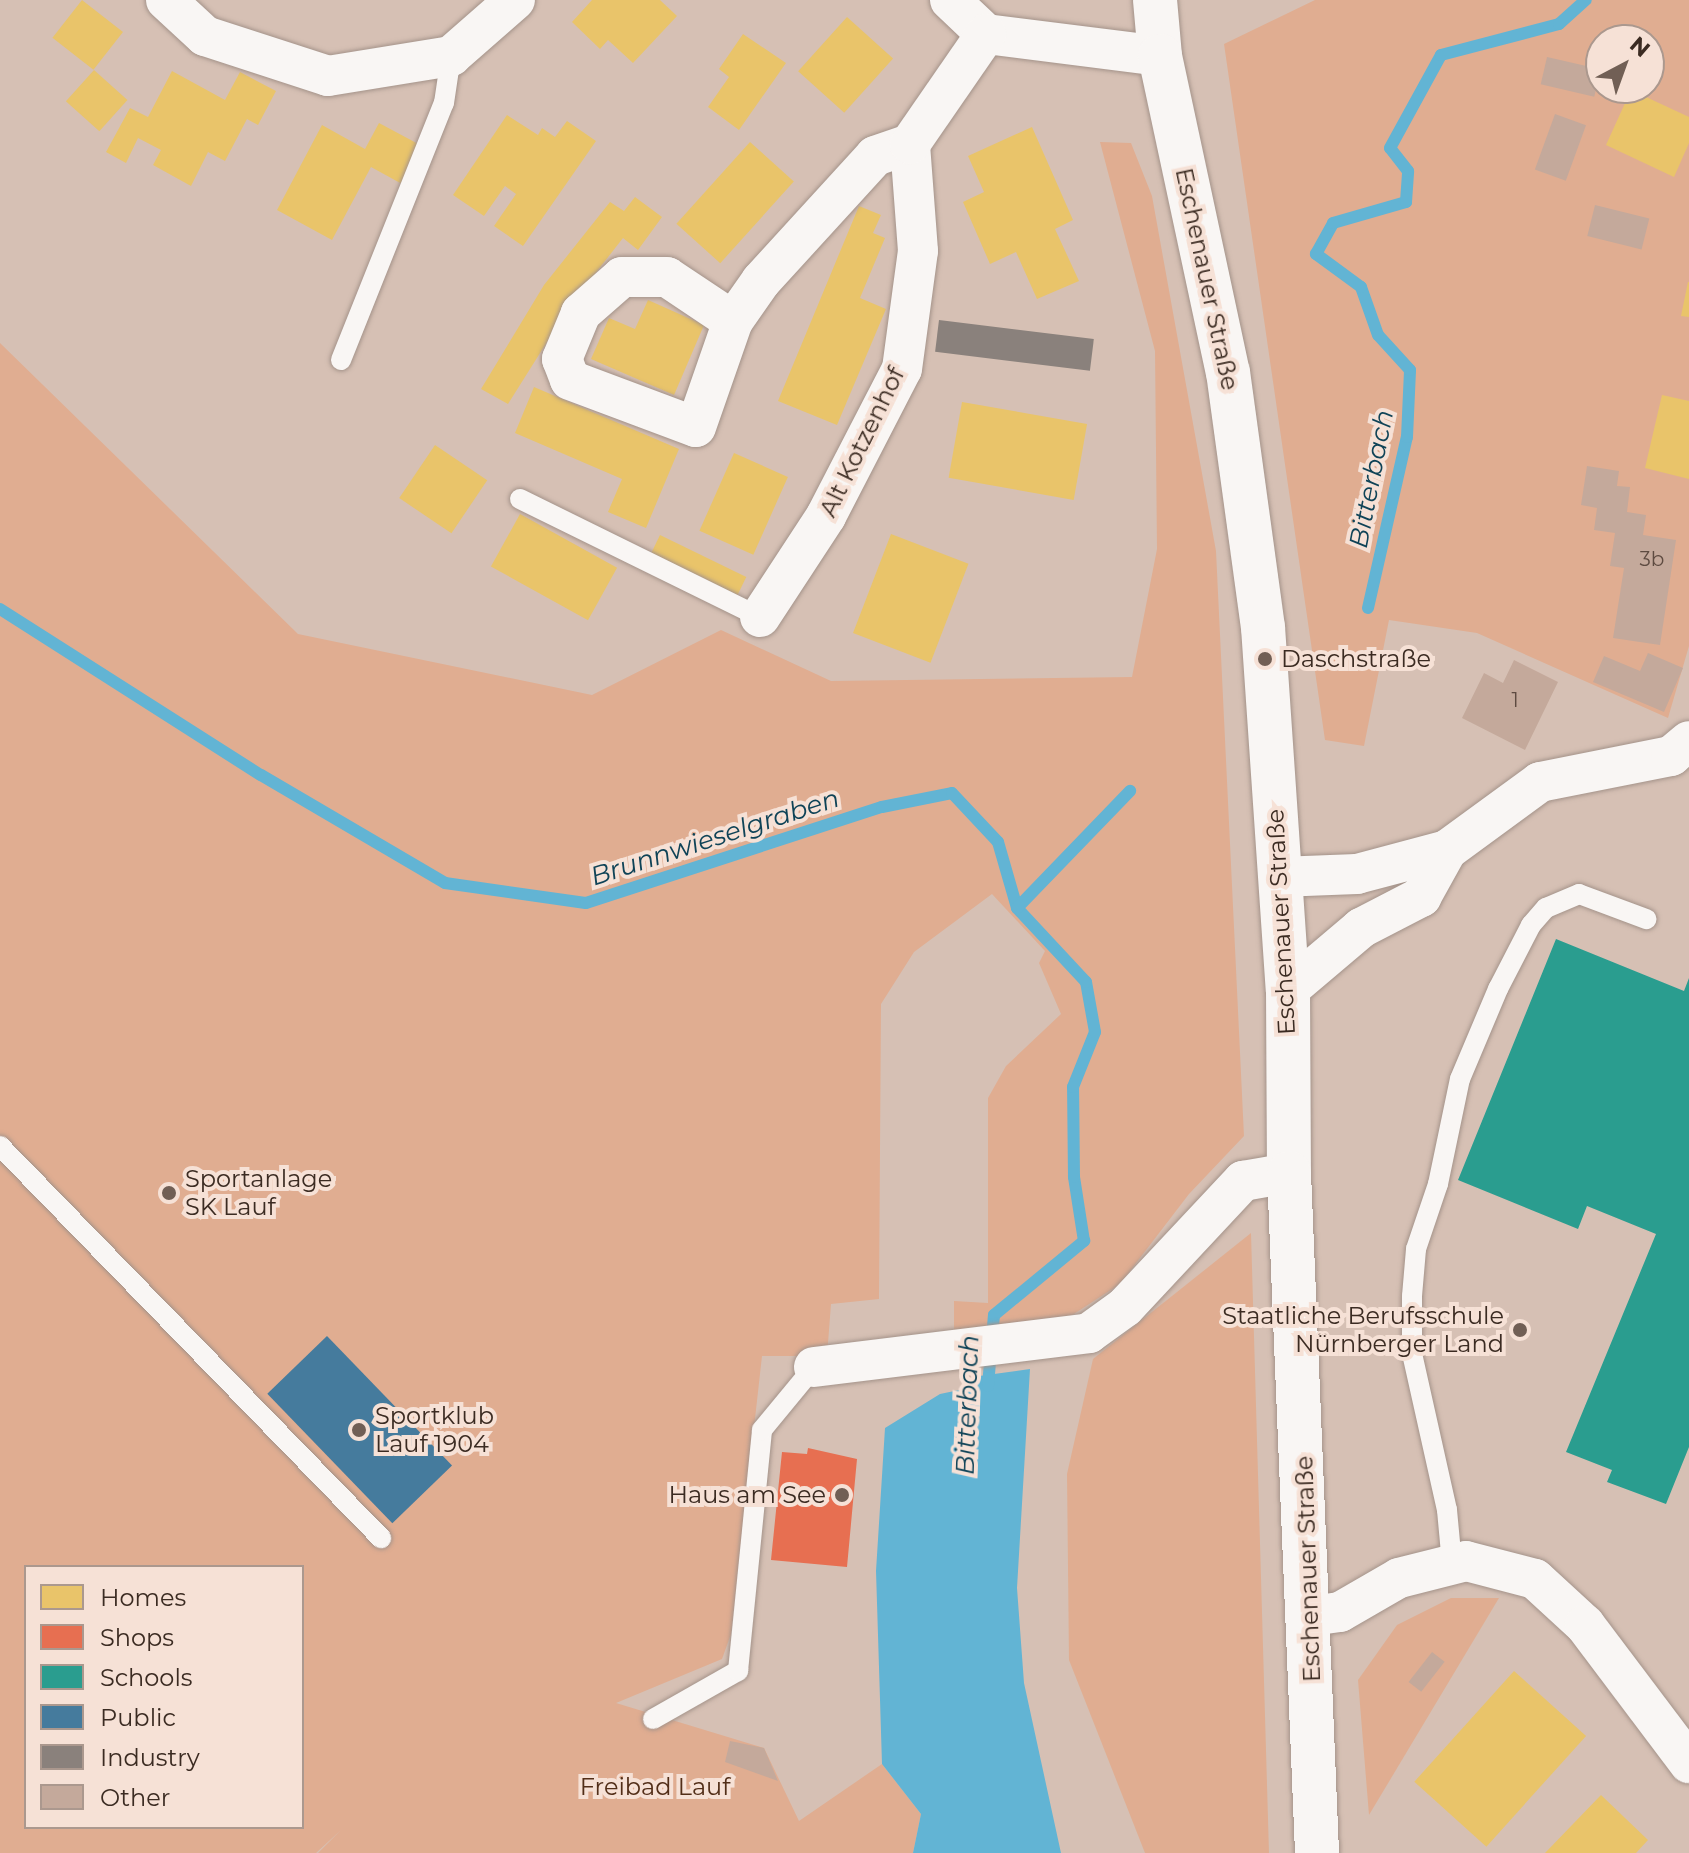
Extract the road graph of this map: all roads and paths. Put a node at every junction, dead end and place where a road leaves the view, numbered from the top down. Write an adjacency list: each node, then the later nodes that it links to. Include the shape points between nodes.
1 (166, 0): 6 (street, via 205,36 328,76)
2 (515, 0): 6 (street)
3 (950, 0): 5 (street)
4 (1155, 0): 7 (main road, Eschenauer Straße)
5 (986, 34): 7 (street); 8 (street)
6 (451, 56): 10 (lane, via 444,103)
7 (1160, 56): 15 (main road, Eschenauer Straße, via 1228,372 1263,627)
8 (910, 144): 9 (street, via 875,156 761,281); 12 (street, Alt Kotzenhof, via 918,251 902,369 826,516)
9 (733, 321)
10 (341, 360)
11 (520, 499): 12 (lane)
12 (760, 617)
13 (1689, 741): 14 (street, via 1671,756 1540,782)
14 (1447, 850): 15 (street, via 1357,874); 17 (street, via 1421,897 1361,928)
15 (1279, 877): 17 (main road, Eschenauer Straße)
16 (1646, 919): 22 (lane, via 1579,894 1546,908 1531,925 1498,989 1460,1079 1438,1184 1416,1249 1412,1296 1412,1353 1447,1510)
17 (1288, 990): 19 (main road, Eschenauer Straße)
18 (0, 1146): 21 (lane)
19 (1289, 1173): 20 (street, via 1243,1181 1125,1307 1089,1333); 23 (main road, Eschenauer Straße)
20 (814, 1367): 24 (lane, via 762,1430 738,1671)
21 (381, 1538)
22 (1452, 1564): 23 (street, via 1399,1578 1340,1612); 25 (street, via 1466,1561 1535,1579 1585,1625)
23 (1311, 1616): 26 (main road, Eschenauer Straße)
24 (653, 1719)
25 (1689, 1763)
26 (1317, 1853)

